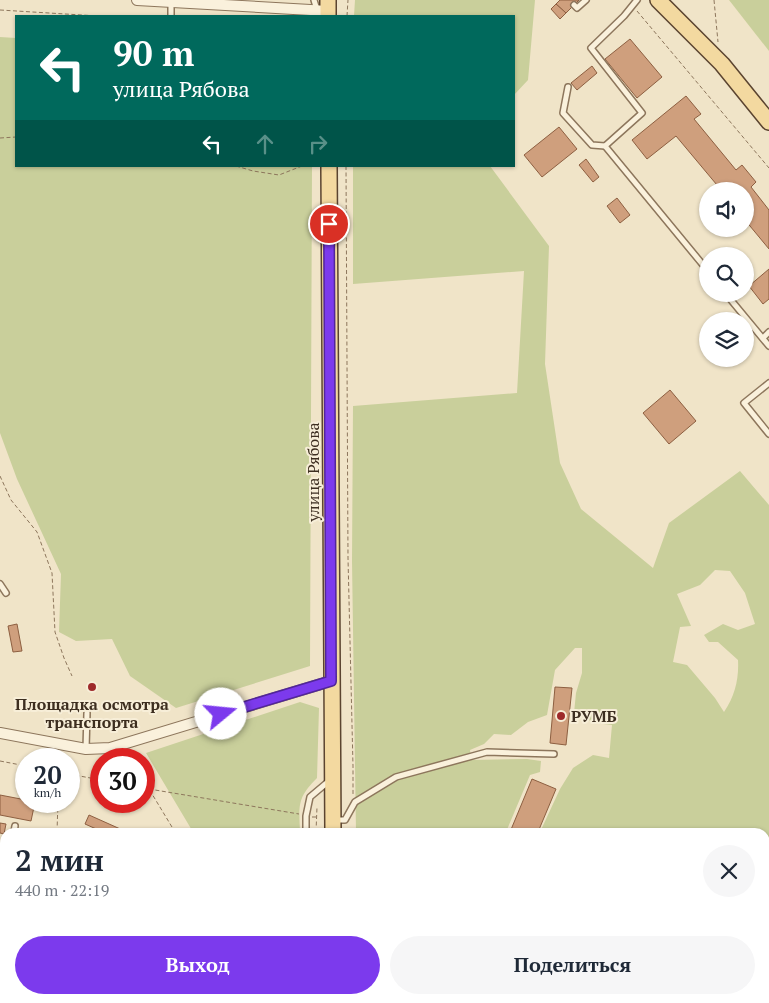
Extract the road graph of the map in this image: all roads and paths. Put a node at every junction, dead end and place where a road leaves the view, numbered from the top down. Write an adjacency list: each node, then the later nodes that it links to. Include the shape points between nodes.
1 (137, 0): 7 (street)
2 (348, 0): 15 (path)
3 (586, 0): 8 (lane, via 577,8)
4 (637, 0): 9 (lane)
5 (658, 0): 18 (main road, via 722,64)
6 (714, 0): 16 (path)
7 (171, 2): 12 (street); 14 (lane)
8 (574, 5)
9 (633, 6): 21 (lane, via 591,48 642,112); 26 (path)
10 (323, 7): 12 (street)
11 (0, 10): 13 (path)
12 (249, 11)
13 (82, 15)
14 (171, 15)
15 (347, 15)
16 (718, 43)
17 (568, 86): 21 (lane, via 563,113 592,146)
18 (769, 122)
19 (15, 137): 20 (path)
20 (0, 138)
21 (605, 146): 27 (lane)
22 (240, 167): 23 (path, via 279,175)
23 (299, 167)
24 (329, 167): 38 (main road, улица Рябова)
25 (346, 167): 48 (path)
26 (769, 168)
27 (699, 260)
28 (733, 302): 30 (lane)
29 (769, 332): 30 (lane)
30 (762, 338): 31 (lane)
31 (769, 346)
32 (769, 383): 33 (lane, via 744,402)
33 (769, 434)
34 (0, 476): 37 (path, via 11,500 37,532 52,573 55,632)
35 (0, 584): 36 (lane)
36 (6, 593)
37 (72, 676)
38 (331, 681): 41 (street, via 110,748); 45 (main road, улица Рябова)
39 (87, 713): 41 (lane)
40 (0, 733): 41 (street)
41 (86, 749)
42 (554, 754): 53 (lane, via 487,752 396,777 355,802 345,820)
43 (0, 761): 44 (path)
44 (15, 764)
45 (333, 778): 51 (lane, via 310,797); 53 (main road, улица Рябова)
46 (155, 790): 51 (path)
47 (155, 799): 55 (path)
48 (352, 800)
49 (317, 807): 52 (path)
50 (58, 813): 54 (path)
51 (306, 816): 52 (path); 56 (lane)
52 (317, 817): 57 (path)
53 (333, 826)
54 (57, 828)
55 (173, 828)
56 (306, 828)
57 (316, 828)

